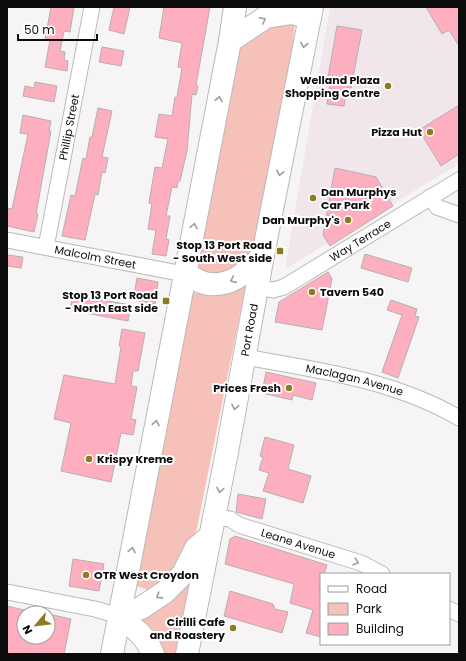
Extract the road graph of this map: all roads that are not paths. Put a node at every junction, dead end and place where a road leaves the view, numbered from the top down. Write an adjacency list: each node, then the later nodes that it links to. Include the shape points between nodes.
1 (92, 7): 9 (street, Phillip Street)
2 (235, 7): 4 (highway)
3 (311, 12): 4 (highway, one-way to 3, via 266,17 292,12); 10 (highway, Port Road, one-way to 10)
4 (230, 41): 11 (highway, one-way to 4)
5 (459, 180): 6 (street, Way Terrace)
6 (430, 197): 7 (street, via 437,207); 12 (street, Way Terrace, via 284,287 273,290)
7 (459, 215)
8 (7, 240): 9 (street, Malcolm Street)
9 (46, 247): 11 (street, Malcolm Street)
10 (263, 255): 11 (highway, one-way to 11, via 244,274 223,284 206,284); 12 (highway, Port Road)
11 (184, 274): 18 (highway, one-way to 11)
12 (258, 286): 13 (highway, Port Road)
13 (245, 357): 14 (street, Maclagan Avenue, via 354,376 435,404); 15 (highway, Port Road, one-way to 15)
14 (459, 418)
15 (213, 526): 16 (street, Leane Avenue, one-way to 16, via 230,519 239,525 361,563); 18 (highway, one-way to 18, via 196,548 183,574 165,592 140,608); 23 (highway, Port Road)
16 (380, 573)
17 (7, 592): 18 (street)
18 (119, 616): 19 (highway); 22 (highway, via 147,640)
19 (112, 654)
20 (134, 654): 21 (highway)
21 (146, 654)
22 (153, 654)
23 (187, 654)

